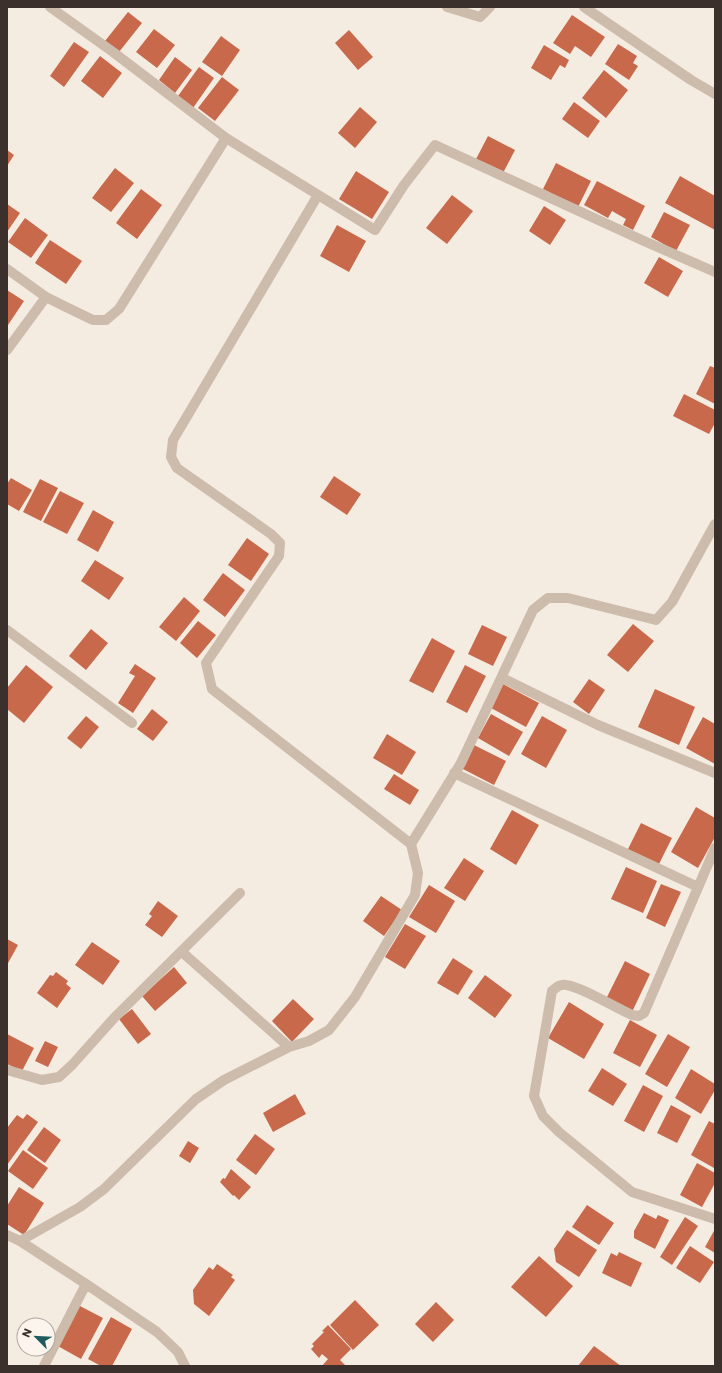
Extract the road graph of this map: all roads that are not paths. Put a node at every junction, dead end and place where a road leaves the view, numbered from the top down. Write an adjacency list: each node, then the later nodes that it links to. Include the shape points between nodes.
1 (50, 7): 6 (street)
2 (448, 7): 3 (street, via 480,17)
3 (490, 7)
4 (584, 7): 5 (street)
5 (715, 94)
6 (226, 138): 7 (street); 10 (street, via 119,308 106,320 93,320)
7 (318, 195): 9 (street, via 375,230 404,185 435,145); 18 (street, via 173,440 171,457 177,468 280,543 279,556 206,664 212,689)
8 (7, 269): 10 (street)
9 (715, 272)
10 (46, 297): 11 (street)
11 (7, 350)
12 (715, 525): 14 (street, via 672,602 656,620 568,598 548,598 532,610)
13 (7, 630): 15 (street)
14 (502, 678): 16 (street); 17 (street, via 598,725)
15 (132, 723)
16 (454, 773): 18 (street); 20 (street)
17 (715, 773)
18 (411, 844): 23 (street, via 418,872 414,894 355,997 329,1030 309,1041)
19 (715, 848): 20 (street)
20 (698, 887): 25 (street, via 644,1013 639,1016 632,1015 566,985 558,986 552,991 534,1096 543,1116 559,1132 632,1192)
21 (240, 893): 22 (street)
22 (182, 952): 23 (street); 24 (street, via 59,1077 42,1080)
23 (289, 1047): 27 (street, via 224,1080 196,1099 104,1189 80,1207)
24 (7, 1070)
25 (715, 1219)
26 (7, 1235): 27 (street)
27 (20, 1241): 28 (street)
28 (86, 1284): 29 (street); 30 (street, via 157,1332 178,1352)
29 (44, 1366)
30 (185, 1366)

